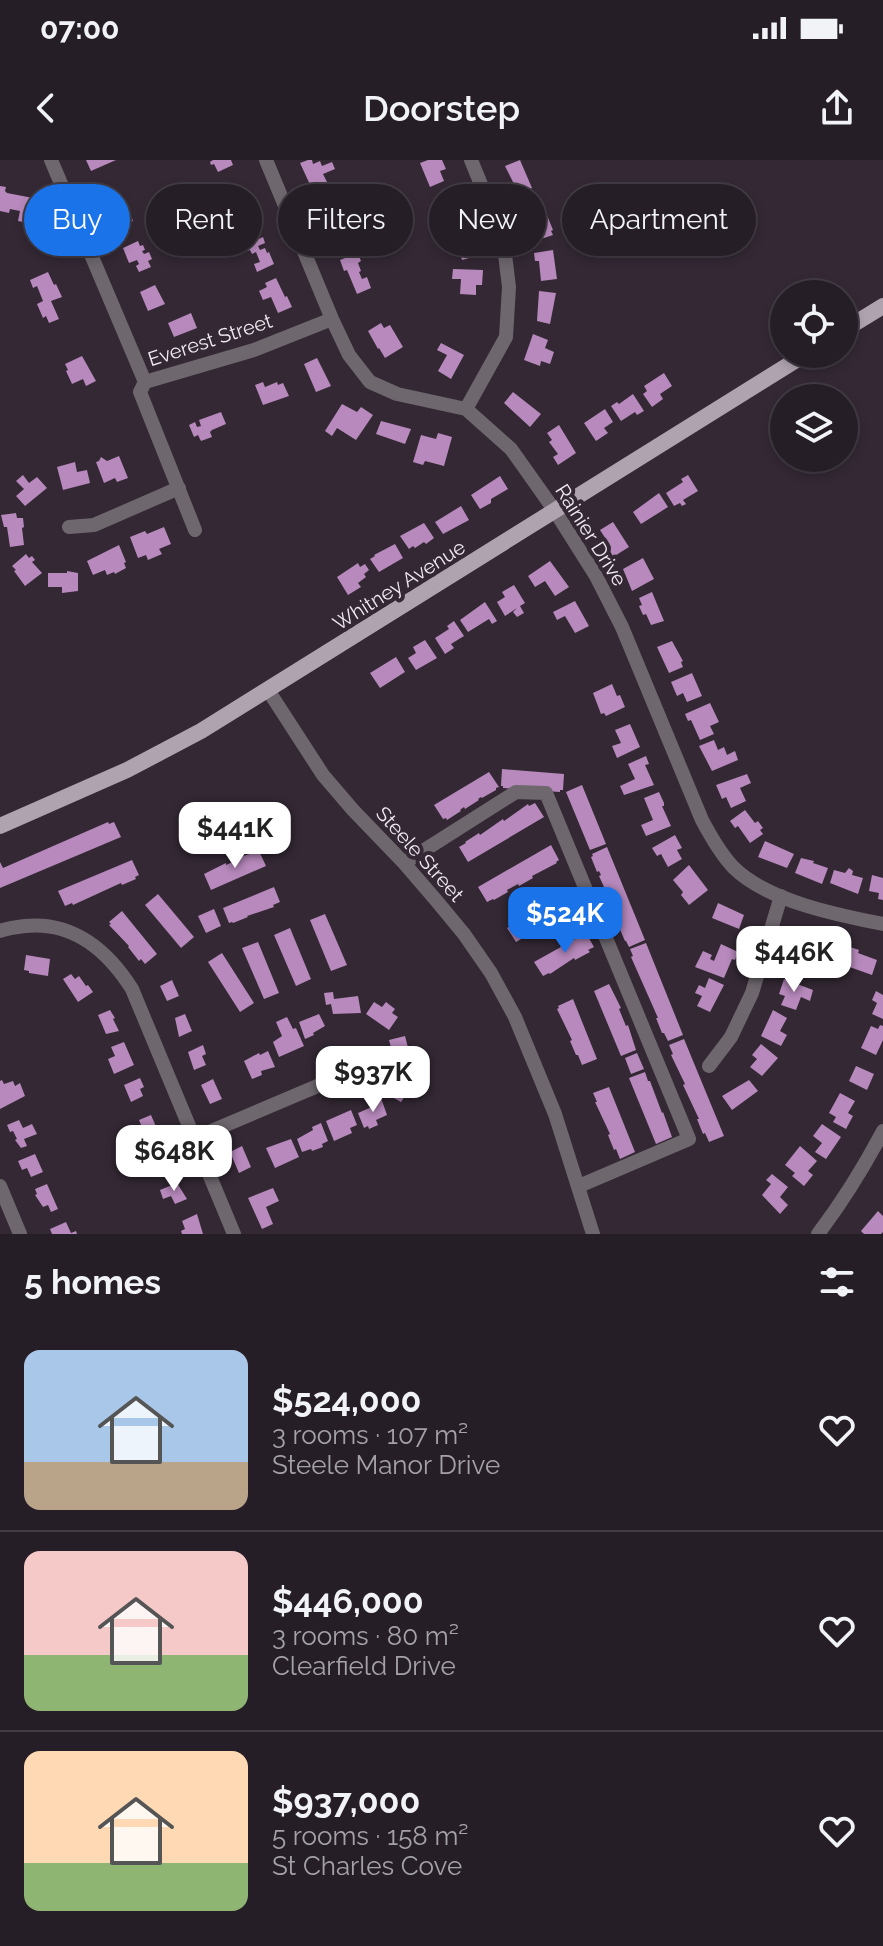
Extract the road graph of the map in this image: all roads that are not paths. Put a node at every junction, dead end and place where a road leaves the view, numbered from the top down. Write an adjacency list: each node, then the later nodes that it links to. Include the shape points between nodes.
1 (51, 160): 8 (street, Everest Street)
2 (266, 160): 5 (street, Rainier Drive)
3 (471, 160): 9 (street, via 503,238 509,287 506,337)
4 (883, 306): 6 (main road)
5 (332, 319): 8 (street, Everest Street, via 254,350); 9 (street, Rainier Drive, via 349,355 370,382 397,394)
6 (858, 321)
7 (784, 368): 11 (main road, Whitney Avenue)
8 (145, 382): 10 (street, via 140,392)
9 (466, 409): 11 (street, Rainier Drive, via 511,449)
10 (179, 488): 12 (street, via 94,525); 13 (street)
11 (555, 511): 14 (main road, Whitney Avenue); 17 (street, Rainier Drive, via 622,627 716,846 754,883)
12 (69, 527)
13 (195, 530)
14 (268, 690): 15 (main road, Whitney Avenue, via 127,770); 16 (street, Steele Street, via 323,775)
15 (0, 826)
16 (404, 863): 25 (street, Steele Street, via 464,934 515,1017); 25 (street, via 516,792 546,793 689,1139)
17 (781, 896): 18 (street, Rainier Drive); 21 (street, via 752,993 731,1037)
18 (883, 924)
19 (0, 931): 23 (street, via 42,924 72,932 120,969)
20 (353, 1061): 23 (street, via 327,1082)
21 (709, 1066)
22 (883, 1131): 29 (street)
23 (195, 1138): 27 (street)
24 (0, 1186): 26 (street)
25 (579, 1186): 28 (street, Steele Street)
26 (20, 1234)
27 (234, 1234)
28 (593, 1234)
29 (818, 1234)

